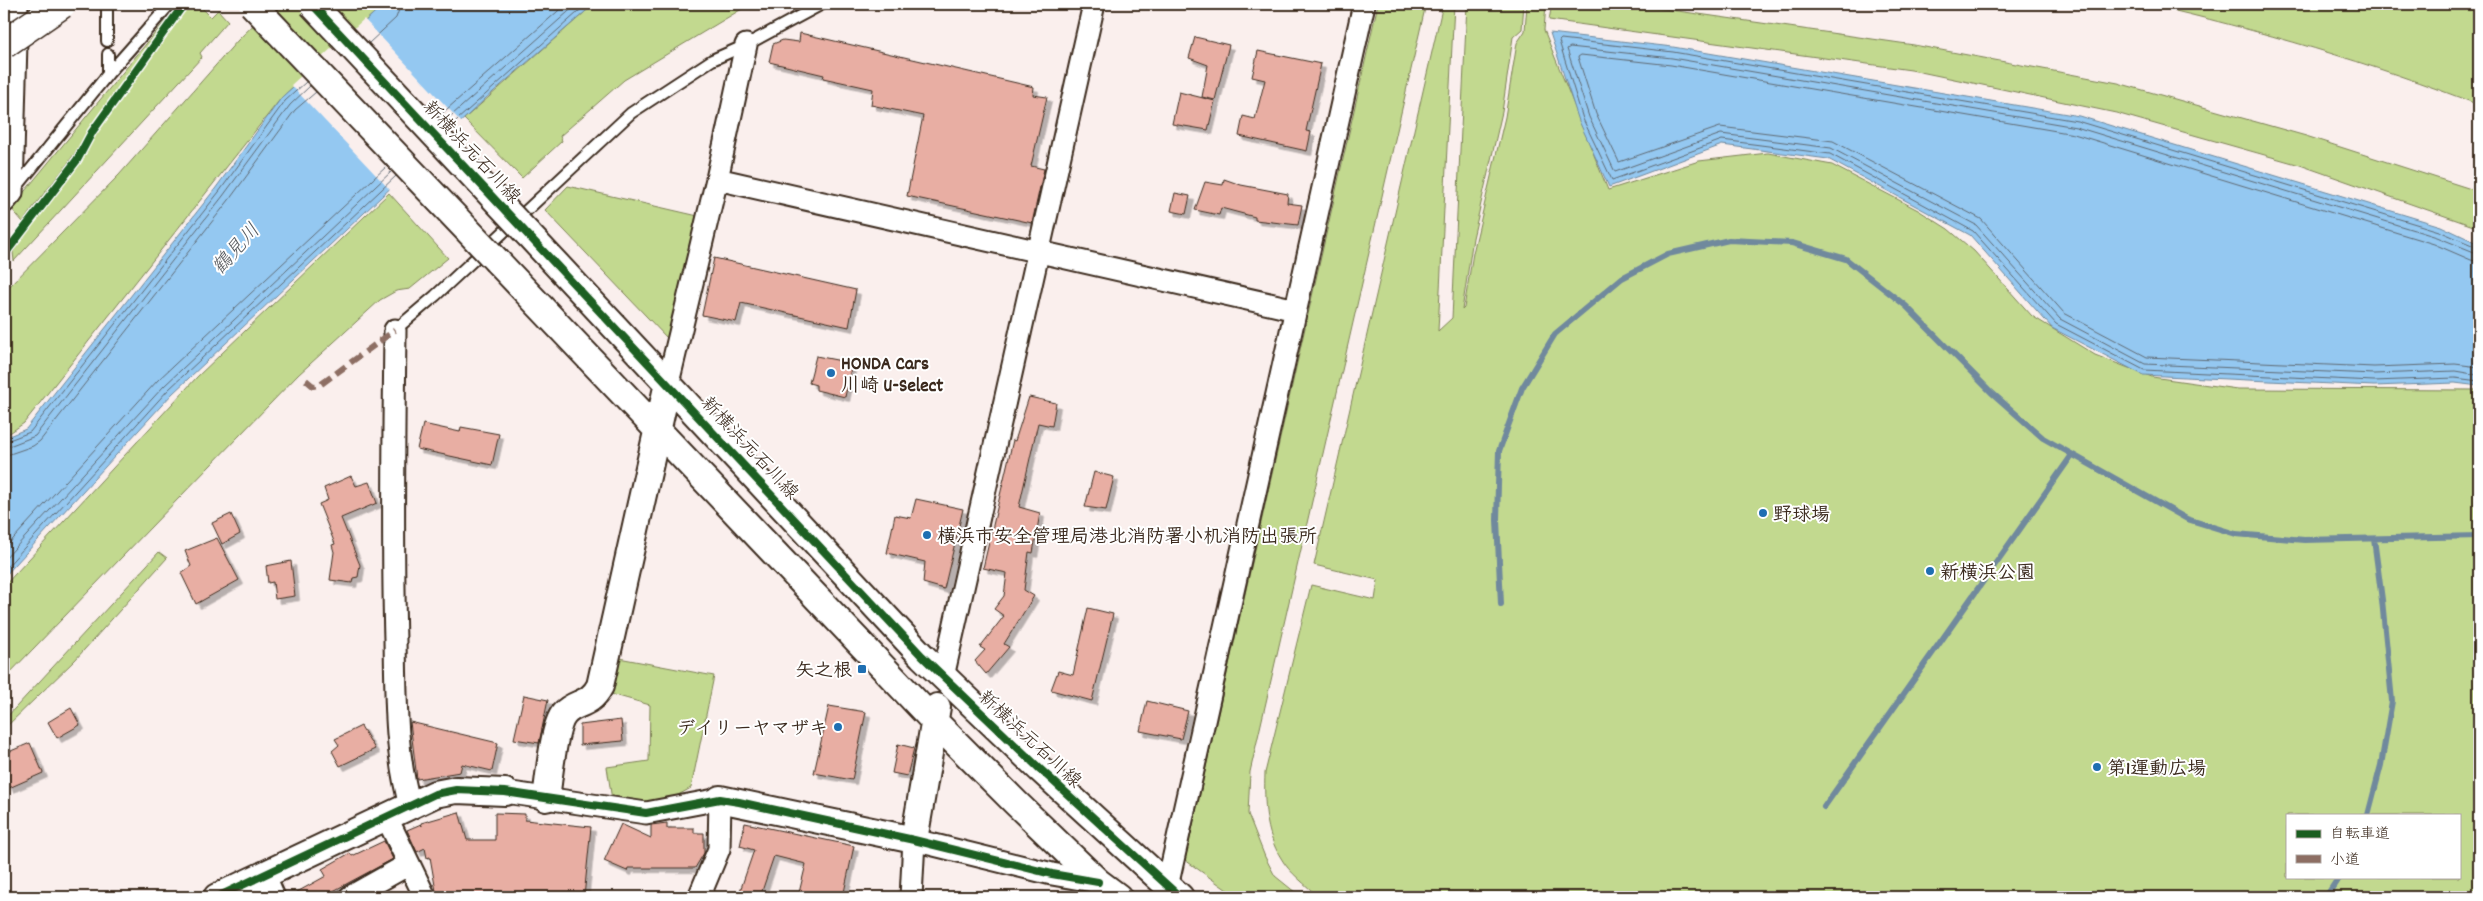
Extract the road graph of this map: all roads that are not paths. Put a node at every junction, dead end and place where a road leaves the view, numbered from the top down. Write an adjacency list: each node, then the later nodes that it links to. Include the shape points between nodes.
1 (17, 4): 18 (street)
2 (46, 4): 11 (highway)
3 (62, 4): 13 (highway, bridge)
4 (107, 4): 12 (lane)
5 (170, 4): 16 (lane)
6 (252, 4): 23 (street, bridge)
7 (312, 4): 22 (street, 新横浜元石川線, bridge)
8 (822, 4): 14 (lane)
9 (1094, 4): 19 (street)
10 (1364, 4): 20 (street)
11 (4, 34)
12 (107, 40)
13 (4, 44)
14 (746, 45): 17 (street); 21 (lane, via 712,60 622,120 442,290)
15 (108, 54): 16 (lane)
16 (108, 74): 18 (lane)
17 (718, 179): 19 (street); 22 (street)
18 (8, 198)
19 (1039, 253): 20 (street); 24 (street)
20 (1296, 310): 35 (street)
21 (395, 330): 29 (street, via 393,593 397,730)
22 (668, 383): 23 (street); 24 (street, 新横浜元石川線)
23 (658, 429): 25 (street); 27 (street, via 600,686 594,696 564,713 558,725)
24 (943, 677): 25 (street); 35 (street, 新横浜元石川線)
25 (934, 721): 31 (street); 34 (street)
26 (505, 792): 27 (street); 29 (street, via 456,790 435,794)
27 (546, 798): 28 (street, via 646,813)
28 (720, 799): 31 (street); 39 (street, via 719,849)
29 (410, 805): 30 (street)
30 (386, 816): 32 (street); 33 (street)
31 (914, 840): 34 (street); 40 (street)
32 (409, 864): 37 (street); 38 (street)
33 (269, 886): 36 (street)
34 (1108, 889)
35 (1174, 892)
36 (217, 897)
37 (350, 897)
38 (425, 897)
39 (699, 897)
40 (911, 897)

